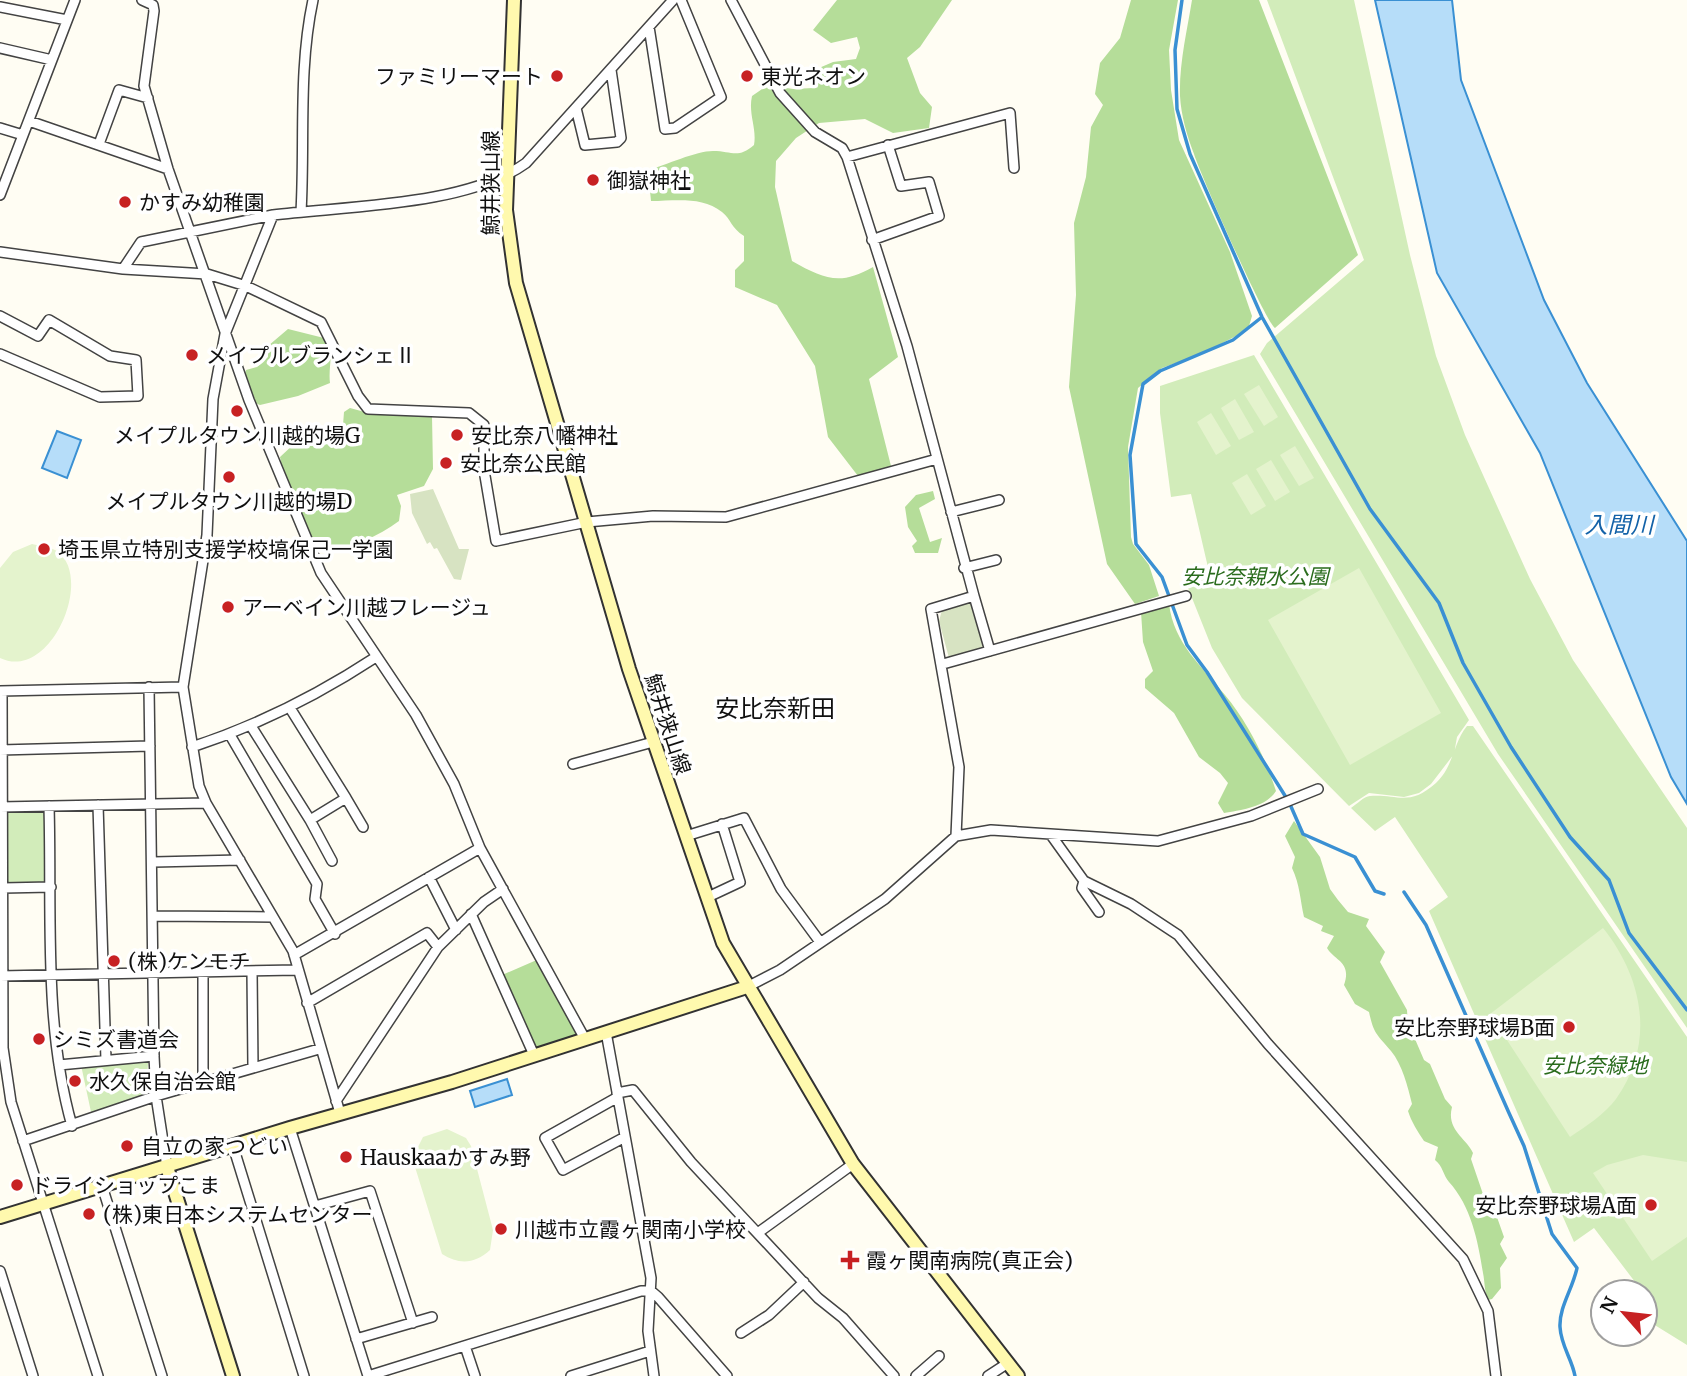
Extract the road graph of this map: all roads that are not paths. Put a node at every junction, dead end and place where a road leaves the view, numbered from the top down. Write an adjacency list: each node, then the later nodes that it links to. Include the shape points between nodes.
1 (75, 0): 9 (street)
2 (142, 0): 14 (street, via 154,10 144,86)
3 (313, 0): 26 (street, via 302,82)
4 (514, 0): 24 (main road, 鯨井狭山線)
5 (673, 0): 10 (street)
6 (681, 0): 10 (street, via 721,97 675,128 665,129)
7 (731, 0): 21 (street, via 780,93 815,132 842,148)
8 (0, 8): 9 (street)
9 (67, 19): 12 (street)
10 (649, 27): 13 (street)
11 (0, 48): 12 (street)
12 (52, 60): 16 (street)
13 (611, 70): 15 (street); 15 (street, via 621,138 585,145)
14 (148, 98): 19 (street, via 119,90); 23 (street)
15 (576, 108): 24 (street)
16 (29, 121): 18 (street); 19 (street)
17 (0, 128): 18 (street)
18 (23, 135): 25 (street)
19 (99, 144): 23 (street)
20 (888, 145): 21 (street); 22 (street, via 1010,113); 29 (street, via 901,186 929,182 939,216)
21 (848, 157): 29 (street)
22 (1014, 168)
23 (168, 169): 28 (street)
24 (508, 177): 26 (street, via 425,198); 40 (main road, 鯨井狭山線, via 506,210 516,283)
25 (0, 195)
26 (301, 212): 27 (street)
27 (273, 215): 28 (street); 33 (street)
28 (192, 234): 31 (street, via 141,242); 32 (street)
29 (872, 240): 37 (street)
30 (0, 252): 31 (street)
31 (122, 269): 32 (street)
32 (207, 274): 33 (street); 35 (street)
33 (246, 286): 35 (street); 40 (street, via 321,322 368,409 469,413 478,418 484,425 484,470 496,541)
34 (0, 316): 36 (street, via 38,336 49,320 110,356 136,360 138,396 100,397)
35 (225, 334): 46 (street, via 316,563); 49 (street, via 213,399 207,536)
36 (0, 354)
37 (937, 458): 39 (street); 40 (street, via 726,517 653,516)
38 (999, 500): 39 (street)
39 (951, 512): 42 (street)
40 (587, 522): 54 (main road, 鯨井狭山線)
41 (996, 560): 42 (street)
42 (964, 568): 43 (street)
43 (974, 596): 45 (street); 47 (street, via 930,609)
44 (1181, 598): 45 (street)
45 (990, 651): 47 (street)
46 (376, 657): 51 (street); 72 (street, via 422,725)
47 (943, 664): 71 (street, via 959,767)
48 (149, 687): 49 (street); 50 (street); 55 (street)
49 (183, 687): 56 (street)
50 (1, 691): 57 (street)
51 (290, 708): 52 (street); 60 (street)
52 (251, 726): 53 (street); 66 (street)
53 (230, 734): 56 (street); 89 (street, via 317,884 315,899)
54 (653, 742): 58 (street); 70 (main road, 鯨井狭山線)
55 (150, 746): 57 (street); 61 (street)
56 (192, 747): 62 (street)
57 (2, 750): 64 (street)
58 (573, 764)
59 (1318, 789): 69 (street, via 1251,816 1172,839)
60 (346, 798): 66 (street); 68 (street)
61 (151, 803): 62 (street); 63 (street); 75 (street)
62 (206, 803): 73 (street)
63 (98, 805): 65 (street); 97 (street)
64 (2, 806): 65 (street); 76 (street)
65 (49, 806): 79 (street)
66 (310, 820): 74 (street)
67 (722, 824): 70 (street); 82 (street, via 740,882); 90 (street, via 744,818 781,889)
68 (363, 827)
69 (1051, 835): 71 (street, via 991,831); 78 (street)
70 (686, 836): 82 (main road, 鯨井狭山線)
71 (956, 836): 90 (street, via 902,886)
72 (480, 848): 77 (street); 81 (street)
73 (240, 860): 75 (street); 86 (street)
74 (332, 861)
75 (153, 862): 85 (street)
76 (2, 863): 80 (street)
77 (429, 877): 88 (street); 89 (street)
78 (1084, 881): 83 (street, via 1082,888); 152 (street, via 1178,935 1268,1044 1463,1259 1488,1311)
79 (51, 887): 80 (street); 99 (street)
80 (3, 888): 87 (street)
81 (503, 889): 84 (street); 104 (street)
82 (708, 897): 100 (main road, 鯨井狭山線, via 723,943)
83 (1098, 912)
84 (471, 914): 88 (street); 106 (street)
85 (153, 916): 86 (street); 95 (street)
86 (273, 917): 92 (street)
87 (1, 921): 98 (street)
88 (456, 930): 91 (street)
89 (335, 934): 92 (street)
90 (820, 942): 100 (street)
91 (438, 947): 101 (street, via 427,933); 114 (street)
92 (294, 955): 93 (street)
93 (297, 970): 94 (street); 101 (street)
94 (252, 971): 96 (street); 110 (street)
95 (154, 972): 96 (street); 97 (street); 107 (street)
96 (203, 972): 111 (street)
97 (103, 975): 99 (street); 108 (street)
98 (2, 976): 99 (street); 103 (street)
99 (51, 976): 109 (street)
100 (747, 987): 102 (main road); 120 (main road, 鯨井狭山線)
101 (307, 1003): 105 (street)
102 (606, 1032): 104 (main road); 112 (street)
103 (1, 1035): 118 (street)
104 (584, 1039): 106 (main road)
105 (319, 1049): 110 (street); 114 (street)
106 (534, 1055): 114 (main road)
107 (155, 1056): 108 (street); 113 (street)
108 (106, 1060): 109 (street)
109 (59, 1065): 115 (street)
110 (253, 1067): 111 (street)
111 (203, 1082): 113 (street)
112 (618, 1095): 117 (street); 117 (street, via 545,1138 563,1170); 126 (street, via 633,1090 691,1162)
113 (156, 1097): 115 (street); 121 (street)
114 (338, 1107): 116 (main road)
115 (72, 1126): 118 (street)
116 (290, 1128): 119 (main road); 124 (street)
117 (625, 1137): 129 (street)
118 (23, 1141): 123 (street)
119 (233, 1146): 121 (main road); 142 (street)
120 (853, 1164): 126 (street); 137 (main road, 鯨井狭山線)
121 (167, 1167): 122 (main road); 141 (main road)
122 (102, 1186): 123 (main road); 140 (street)
123 (45, 1203): 125 (main road); 139 (street)
124 (315, 1206): 131 (street, via 370,1191); 133 (street)
125 (0, 1217)
126 (759, 1233): 128 (street)
127 (0, 1270): 138 (street)
128 (804, 1282): 132 (street, via 769,1315); 148 (street)
129 (651, 1291): 134 (street); 135 (street); 147 (street)
130 (432, 1317): 131 (street)
131 (413, 1323): 133 (street)
132 (741, 1333)
133 (356, 1339): 143 (street)
134 (465, 1346): 143 (street); 144 (street)
135 (650, 1351): 145 (street); 146 (street)
136 (939, 1356): 149 (street)
137 (1007, 1363): 150 (street); 151 (main road, 鯨井狭山線)
138 (33, 1376)
139 (98, 1376)
140 (162, 1376)
141 (233, 1376)
142 (304, 1376)
143 (368, 1376)
144 (475, 1376)
145 (571, 1376)
146 (654, 1376)
147 (727, 1376)
148 (894, 1376)
149 (916, 1376)
150 (988, 1376)
151 (1018, 1376)
152 (1496, 1376)

